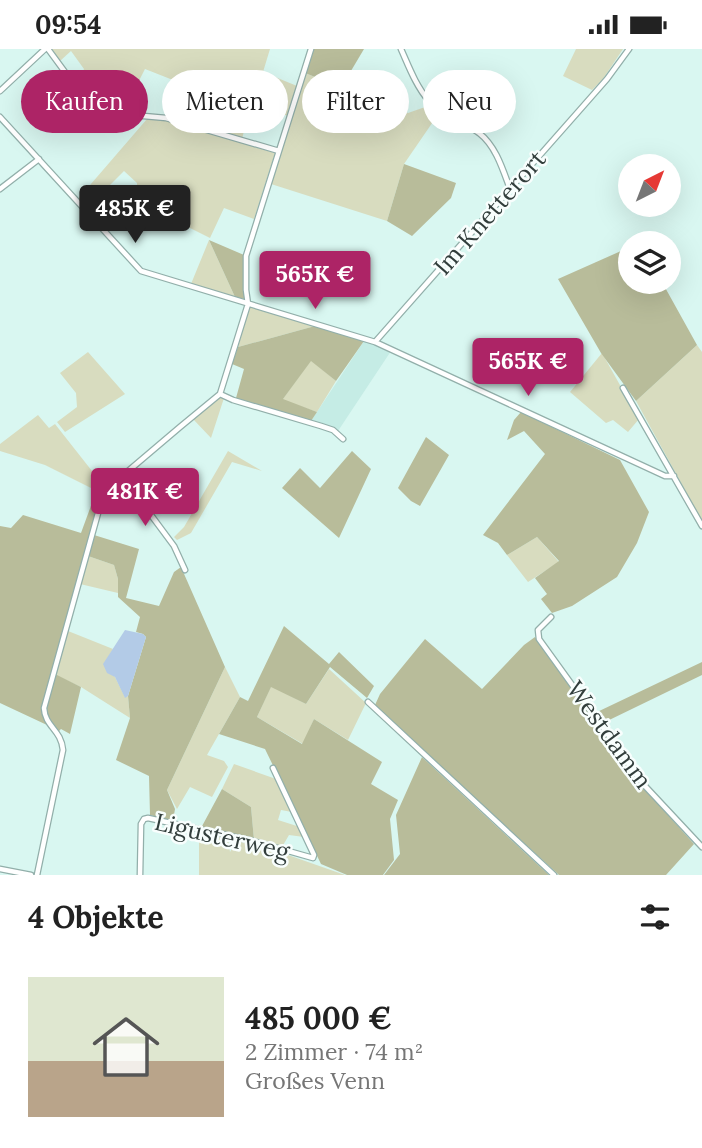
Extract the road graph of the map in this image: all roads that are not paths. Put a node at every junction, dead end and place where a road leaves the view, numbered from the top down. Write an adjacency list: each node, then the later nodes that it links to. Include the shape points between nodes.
1 (46, 49): 5 (street); 7 (street, via 99,112 166,118)
2 (311, 49): 7 (street)
3 (401, 49): 10 (street, via 430,103 489,143)
4 (628, 49): 10 (street, Im Knetterort)
5 (0, 91)
6 (0, 117): 8 (street)
7 (279, 151): 11 (street, via 246,256)
8 (38, 159): 9 (street); 11 (street, via 141,271)
9 (0, 189)
10 (510, 189): 12 (street, Im Knetterort)
11 (248, 304): 12 (street); 14 (street)
12 (375, 342): 17 (street, via 665,476)
13 (623, 388): 17 (street)
14 (220, 394): 15 (street, via 333,430); 16 (street)
15 (343, 439)
16 (122, 476): 19 (street, via 174,546); 26 (street, via 100,506 44,708 63,750)
17 (674, 476): 18 (street)
18 (702, 526)
19 (185, 569)
20 (551, 617): 23 (street, Westdamm, via 538,630 540,639 645,786)
21 (368, 702): 28 (street)
22 (273, 768): 27 (street, Ligusterweg, via 313,858 148,818 141,824)
23 (702, 847)
24 (0, 869): 25 (street)
25 (31, 875)
26 (37, 875)
27 (140, 875)
28 (554, 875)

